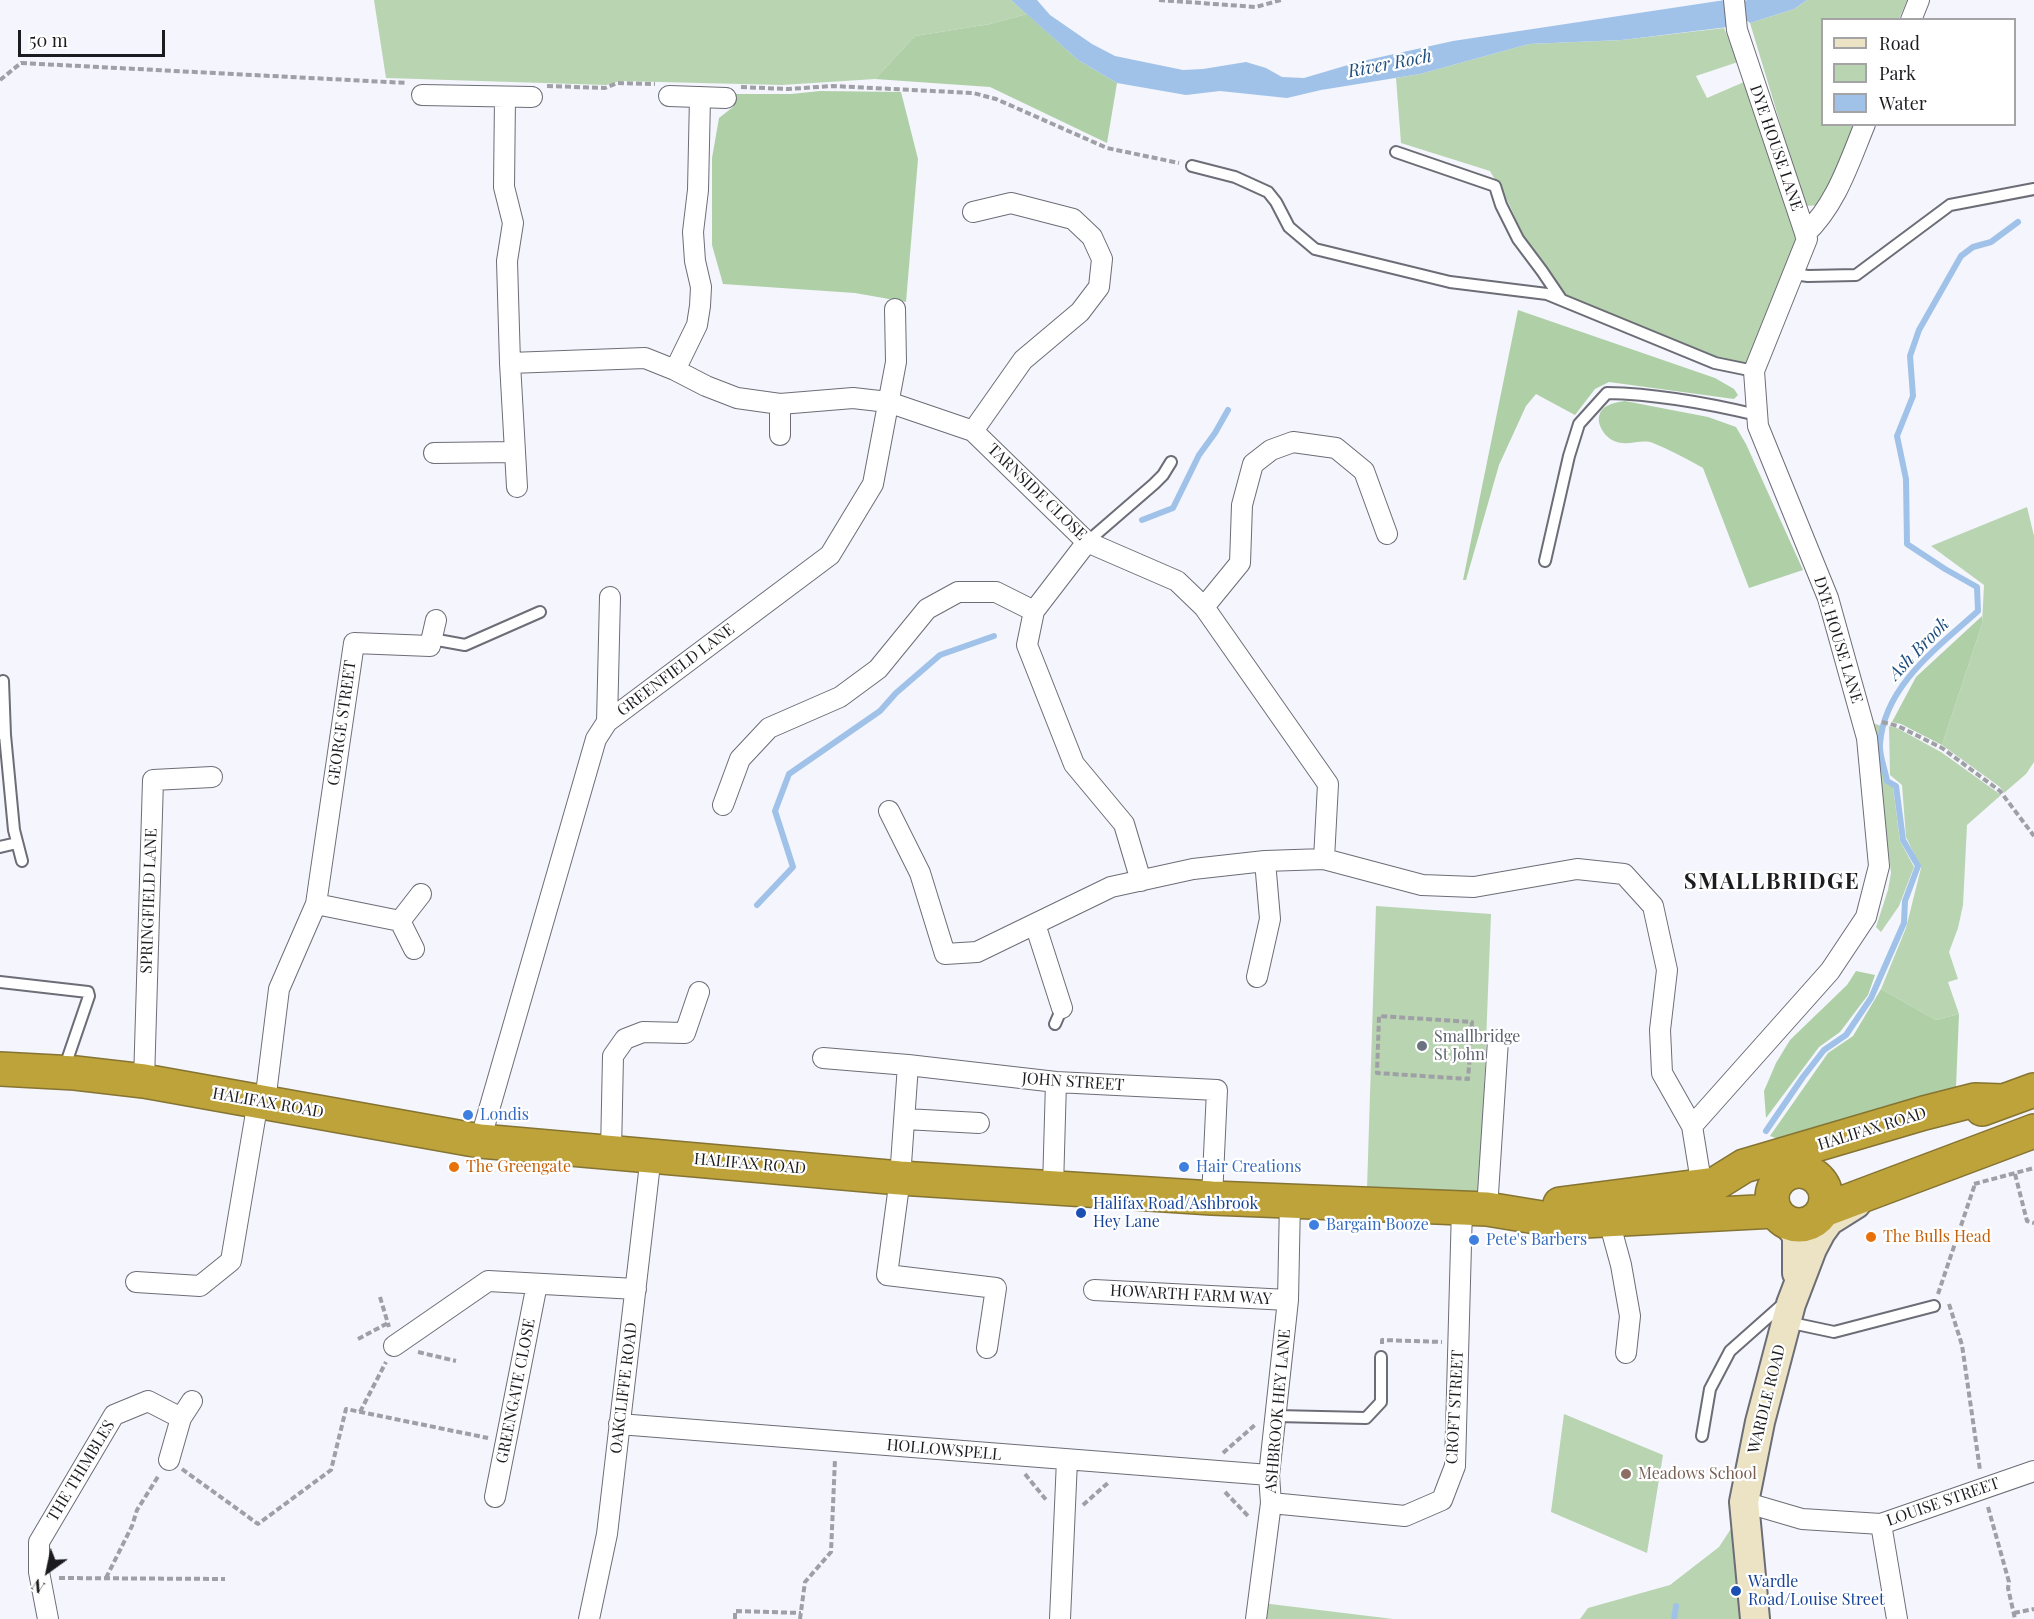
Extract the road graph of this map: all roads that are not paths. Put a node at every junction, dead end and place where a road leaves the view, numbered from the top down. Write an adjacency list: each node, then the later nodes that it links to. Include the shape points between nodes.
1 (1734, 0): 15 (street, DYE HOUSE LANE, via 1737,30)
2 (1919, 0): 3 (street)
3 (1912, 18)
4 (418, 89): 8 (street)
5 (664, 90): 9 (street)
6 (536, 92): 8 (street)
7 (730, 93): 9 (street)
8 (506, 97): 19 (street, via 504,187 513,223 507,261)
9 (700, 98): 20 (street, via 693,232 700,306 697,325)
10 (1864, 126): 15 (street, via 1832,203)
11 (1396, 152): 17 (lane, via 1495,186 1518,239)
12 (1192, 166): 17 (lane, via 1235,177 1268,192 1289,227 1315,249 1450,282 1547,294)
13 (2034, 189): 16 (lane, via 1950,205 1856,275)
14 (973, 212): 25 (street, TARNSIDE CLOSE, via 1011,204 1073,219 1092,237 1102,259 1099,287 1080,312 1023,360)
15 (1805, 234): 16 (street, DYE HOUSE LANE, via 1807,239)
16 (1793, 274): 21 (street, DYE HOUSE LANE)
17 (1561, 300): 21 (lane, via 1715,363)
18 (895, 309): 22 (street, GREENFIELD LANE, via 896,362)
19 (510, 363): 20 (street, via 645,358); 27 (street)
20 (675, 370): 23 (street, via 737,398)
21 (1754, 371): 24 (street, DYE HOUSE LANE)
22 (888, 402): 23 (street, via 853,398); 25 (street); 40 (street, GREENFIELD LANE, via 873,484 830,555)
23 (780, 404): 26 (street)
24 (1757, 415): 33 (lane, via 1641,394 1607,393 1579,424); 72 (street, DYE HOUSE LANE, via 1758,426 1828,598 1867,738 1879,866 1866,917 1830,971)
25 (974, 431): 32 (street, TARNSIDE CLOSE)
26 (780, 435)
27 (515, 452): 28 (street); 30 (street)
28 (434, 453)
29 (1171, 462): 32 (lane, via 1154,484)
30 (517, 487)
31 (1387, 534): 35 (street, via 1364,471 1336,448 1293,442 1271,450 1253,464 1242,505 1239,564)
32 (1087, 542): 35 (street, TARNSIDE CLOSE, via 1177,581); 36 (street)
33 (1545, 561)
34 (610, 597): 40 (street)
35 (1204, 606): 47 (street, TARNSIDE CLOSE, via 1328,784)
36 (1034, 611): 43 (street, via 996,592 958,592 927,609 878,669 840,697 769,728 740,759); 50 (street, via 1027,645 1074,764 1124,824)
37 (540, 612): 38 (lane, via 465,645)
38 (434, 629): 52 (street, GEORGE STREET, via 430,646 354,643)
39 (3, 681): 41 (lane)
40 (607, 722): 74 (street, GREENFIELD LANE, via 596,738)
41 (2, 734): 45 (lane)
42 (212, 777): 65 (street, SPRINGFIELD LANE, via 153,780)
43 (723, 805)
44 (889, 811): 54 (street, via 920,873 945,954 976,952)
45 (17, 843): 46 (lane); 48 (lane)
46 (0, 847)
47 (1324, 859): 49 (street); 72 (street, via 1422,885 1473,886 1577,869 1624,874 1653,906 1667,970 1660,1030 1662,1073)
48 (22, 861)
49 (1265, 861): 50 (street); 56 (street, via 1270,919)
50 (1141, 880): 54 (street, via 1111,888)
51 (421, 894): 53 (street)
52 (316, 904): 53 (street); 69 (street, GEORGE STREET, via 279,989)
53 (400, 921): 55 (street)
54 (1035, 924): 59 (street)
55 (414, 949)
56 (1257, 977)
57 (0, 982): 64 (lane, via 88,992)
58 (699, 992): 75 (street, via 685,1033 644,1032 625,1039 613,1056)
59 (1059, 1016)
60 (1498, 1048): 82 (street, CROFT STREET)
61 (823, 1058): 62 (street, JOHN STREET)
62 (908, 1065): 66 (street, JOHN STREET); 70 (street)
63 (0, 1069): 64 (highway, HALIFAX ROAD)
64 (63, 1072): 65 (highway, HALIFAX ROAD)
65 (144, 1081): 69 (highway, HALIFAX ROAD)
66 (1056, 1082): 78 (street); 80 (street, JOHN STREET, via 1217,1090)
67 (2034, 1090): 68 (highway, HALIFAX ROAD)
68 (2003, 1101): 79 (highway, HALIFAX ROAD, via 1975,1100 1744,1166); 83 (highway, via 1808,1172 1822,1183 1827,1201)
69 (261, 1102): 74 (highway, HALIFAX ROAD); 85 (street, GEORGE STREET, via 231,1262 200,1286)
70 (905, 1119): 71 (street); 77 (street)
71 (978, 1124)
72 (1692, 1126): 79 (street)
73 (2034, 1131): 83 (highway, HALIFAX ROAD)
74 (480, 1140): 75 (highway, HALIFAX ROAD)
75 (611, 1152): 76 (highway, HALIFAX ROAD)
76 (651, 1155): 77 (highway, HALIFAX ROAD); 87 (street, OAKCLIFFE ROAD)
77 (900, 1178): 78 (highway, HALIFAX ROAD); 94 (street, via 887,1275 996,1288)
78 (1053, 1187): 80 (highway, HALIFAX ROAD)
79 (1708, 1195): 82 (highway, HALIFAX ROAD); 83 (highway, HALIFAX ROAD); 84 (highway, HALIFAX ROAD)
80 (1212, 1198): 81 (highway, HALIFAX ROAD)
81 (1290, 1201): 82 (highway, HALIFAX ROAD); 90 (street, ASHBROOK HEY LANE)
82 (1485, 1209): 84 (highway, HALIFAX ROAD, via 1566,1222); 108 (street, CROFT STREET, via 1458,1343 1455,1466 1442,1500 1405,1516)
83 (1798, 1216): 89 (street, WARDLE ROAD)
84 (1609, 1221): 95 (street, via 1630,1316)
85 (136, 1282)
86 (537, 1284): 87 (street); 93 (street, via 488,1281); 106 (street, GREENGATE CLOSE)
87 (636, 1289): 100 (street, OAKCLIFFE ROAD)
88 (1094, 1290): 90 (street, HOWARTH FARM WAY)
89 (1796, 1291): 92 (street, WARDLE ROAD); 101 (lane, via 1730,1351 1710,1389)
90 (1288, 1300): 98 (street, ASHBROOK HEY LANE)
91 (1934, 1306): 92 (lane, via 1834,1332)
92 (1786, 1322): 107 (street, WARDLE ROAD)
93 (394, 1346)
94 (987, 1348)
95 (1626, 1353)
96 (1381, 1357): 98 (lane, via 1381,1402 1366,1418)
97 (192, 1401): 99 (street)
98 (1276, 1410): 105 (street, ASHBROOK HEY LANE)
99 (182, 1418): 102 (street); 110 (street, THE THIMBLES, via 148,1401 114,1414 39,1542 40,1577)
100 (619, 1424): 103 (street, HOLLOWSPELL); 111 (street, OAKCLIFFE ROAD, via 607,1534)
101 (1702, 1436)
102 (169, 1460)
103 (1067, 1460): 105 (street, HOLLOWSPELL); 112 (street)
104 (2034, 1471): 109 (street, LOUISE STREET)
105 (1269, 1475): 108 (street, ASHBROOK HEY LANE)
106 (495, 1497)
107 (1744, 1502): 109 (street, LOUISE STREET, via 1803,1519); 114 (street, WARDLE ROAD)
108 (1270, 1503): 113 (street, ASHBROOK HEY LANE)
109 (1881, 1524): 115 (street)
110 (48, 1619)
111 (589, 1619)
112 (1060, 1619)
113 (1256, 1619)
114 (1755, 1619)
115 (1897, 1619)

